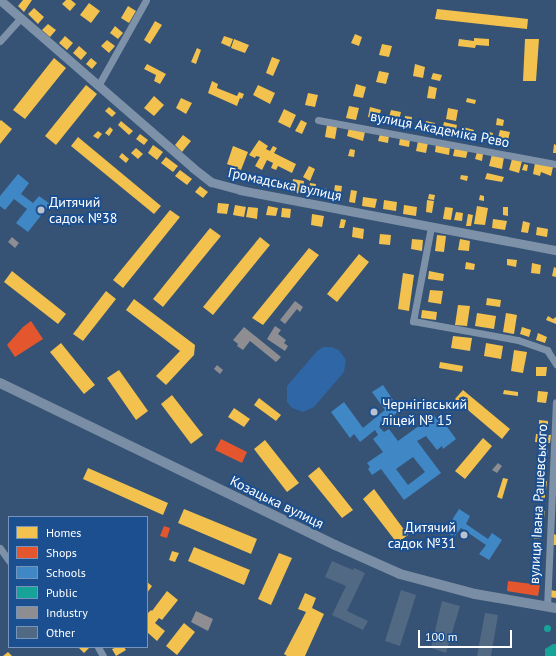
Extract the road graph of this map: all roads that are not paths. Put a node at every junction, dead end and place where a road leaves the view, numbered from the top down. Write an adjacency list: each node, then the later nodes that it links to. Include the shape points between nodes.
1 (0, 0): 3 (street, Громадська вулиця)
2 (146, 0): 5 (street)
3 (20, 19): 4 (street); 5 (street, Громадська вулиця)
4 (0, 42)
5 (98, 86): 8 (street, Громадська вулиця, via 211,182 240,190)
6 (318, 120): 7 (street, вулиця Академіка Рево)
7 (556, 164)
8 (431, 227): 9 (street, Громадська вулиця); 10 (street, via 413,321 518,340 547,350)
9 (556, 250)
10 (556, 364)
11 (0, 384): 15 (main road, Козацька вулиця, via 400,574 474,594)
12 (556, 402): 15 (street, вулиця Івана Рашевського)
13 (0, 548): 14 (street)
14 (8, 560)
15 (551, 607)

